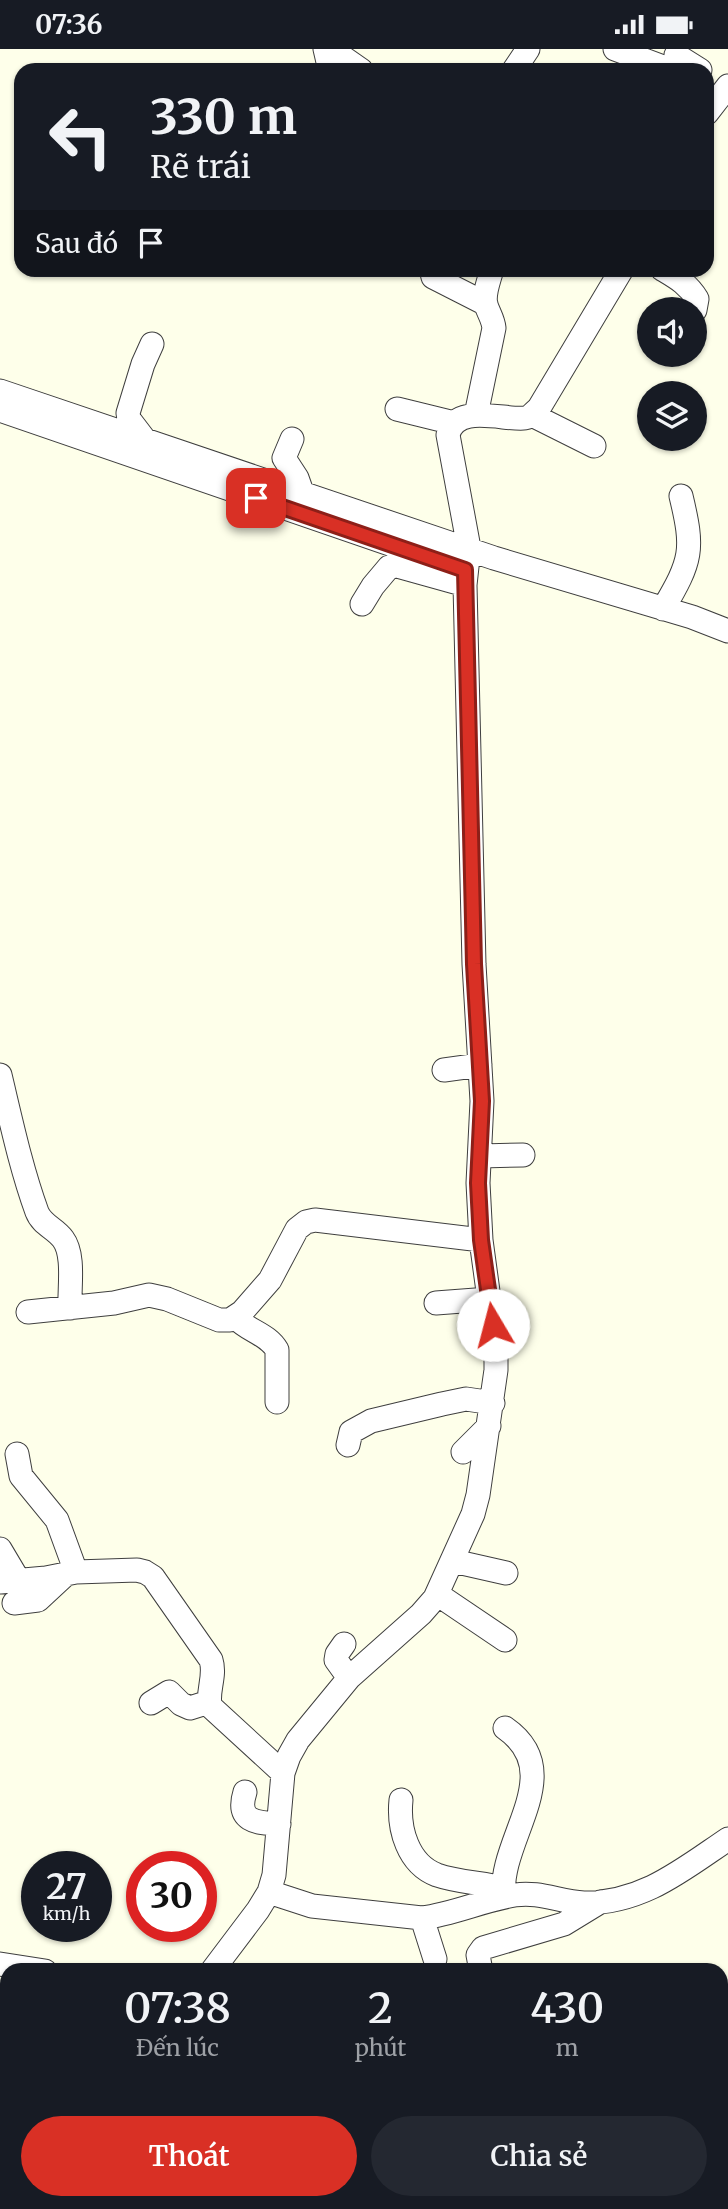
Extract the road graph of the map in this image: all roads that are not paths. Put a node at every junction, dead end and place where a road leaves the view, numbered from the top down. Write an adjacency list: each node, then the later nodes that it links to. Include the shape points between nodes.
1 (331, 49): 4 (street)
2 (615, 49): 3 (street)
3 (673, 62)
4 (351, 63)
5 (433, 277): 10 (street)
6 (490, 277): 10 (street)
7 (617, 277): 15 (street)
8 (676, 277): 9 (street)
9 (696, 297)
10 (486, 304): 16 (street, via 494,328)
11 (152, 344): 18 (street, via 128,413)
12 (0, 391): 18 (street)
13 (397, 409): 16 (street)
14 (0, 411): 22 (street)
15 (532, 415): 16 (street, via 487,414); 19 (street)
16 (465, 419): 22 (street, via 450,428 449,435)
17 (292, 439): 20 (street, via 284,458)
18 (145, 440): 20 (street)
19 (594, 446)
20 (303, 495): 22 (street)
21 (681, 496): 24 (street, via 689,547 685,569)
22 (466, 565): 23 (street, via 389,567); 24 (street, via 494,558); 26 (street)
23 (362, 604)
24 (663, 609): 25 (street)
25 (728, 631)
26 (480, 1065): 27 (street); 30 (street)
27 (444, 1070)
28 (0, 1075): 34 (street, via 24,1175 39,1216 67,1245)
29 (523, 1155): 30 (street)
30 (480, 1156): 31 (street)
31 (481, 1240): 32 (street); 36 (street, via 340,1221 306,1222 297,1229 270,1280)
32 (489, 1299): 33 (street); 38 (street, via 496,1350)
33 (436, 1303)
34 (70, 1308): 35 (street); 36 (street, via 149,1295 219,1320)
35 (27, 1312)
36 (236, 1318): 37 (street, via 273,1342 277,1350)
37 (277, 1402)
38 (493, 1403): 39 (street); 40 (street, via 467,1399 371,1421 351,1432)
39 (489, 1426): 41 (street); 44 (street, via 478,1495)
40 (348, 1445)
41 (463, 1452)
42 (17, 1454): 45 (street, via 25,1484 57,1520)
43 (0, 1549): 47 (street)
44 (453, 1561): 46 (street); 48 (street)
45 (71, 1573): 47 (street); 52 (street, via 137,1570 153,1577 211,1660)
46 (506, 1573)
47 (11, 1588)
48 (437, 1594): 49 (street); 51 (street, via 422,1614)
49 (505, 1640)
50 (344, 1644): 51 (street, via 336,1660)
51 (349, 1678): 55 (street, via 298,1739)
52 (209, 1702): 53 (street, via 190,1708 169,1692); 55 (street)
53 (151, 1703)
54 (505, 1728): 61 (street, via 528,1751 532,1773)
55 (283, 1773): 58 (street)
56 (245, 1792): 58 (street, via 243,1811 250,1820)
57 (401, 1800): 61 (street, via 407,1845 424,1868)
58 (278, 1824): 60 (street)
59 (728, 1839): 62 (street, via 649,1890)
60 (269, 1892): 63 (street, via 312,1906); 65 (street)
61 (504, 1892): 62 (street); 63 (street)
62 (603, 1901): 66 (street, via 564,1924 483,1948)
63 (422, 1918): 64 (street)
64 (435, 1959)
65 (218, 1963)
66 (480, 1963)

